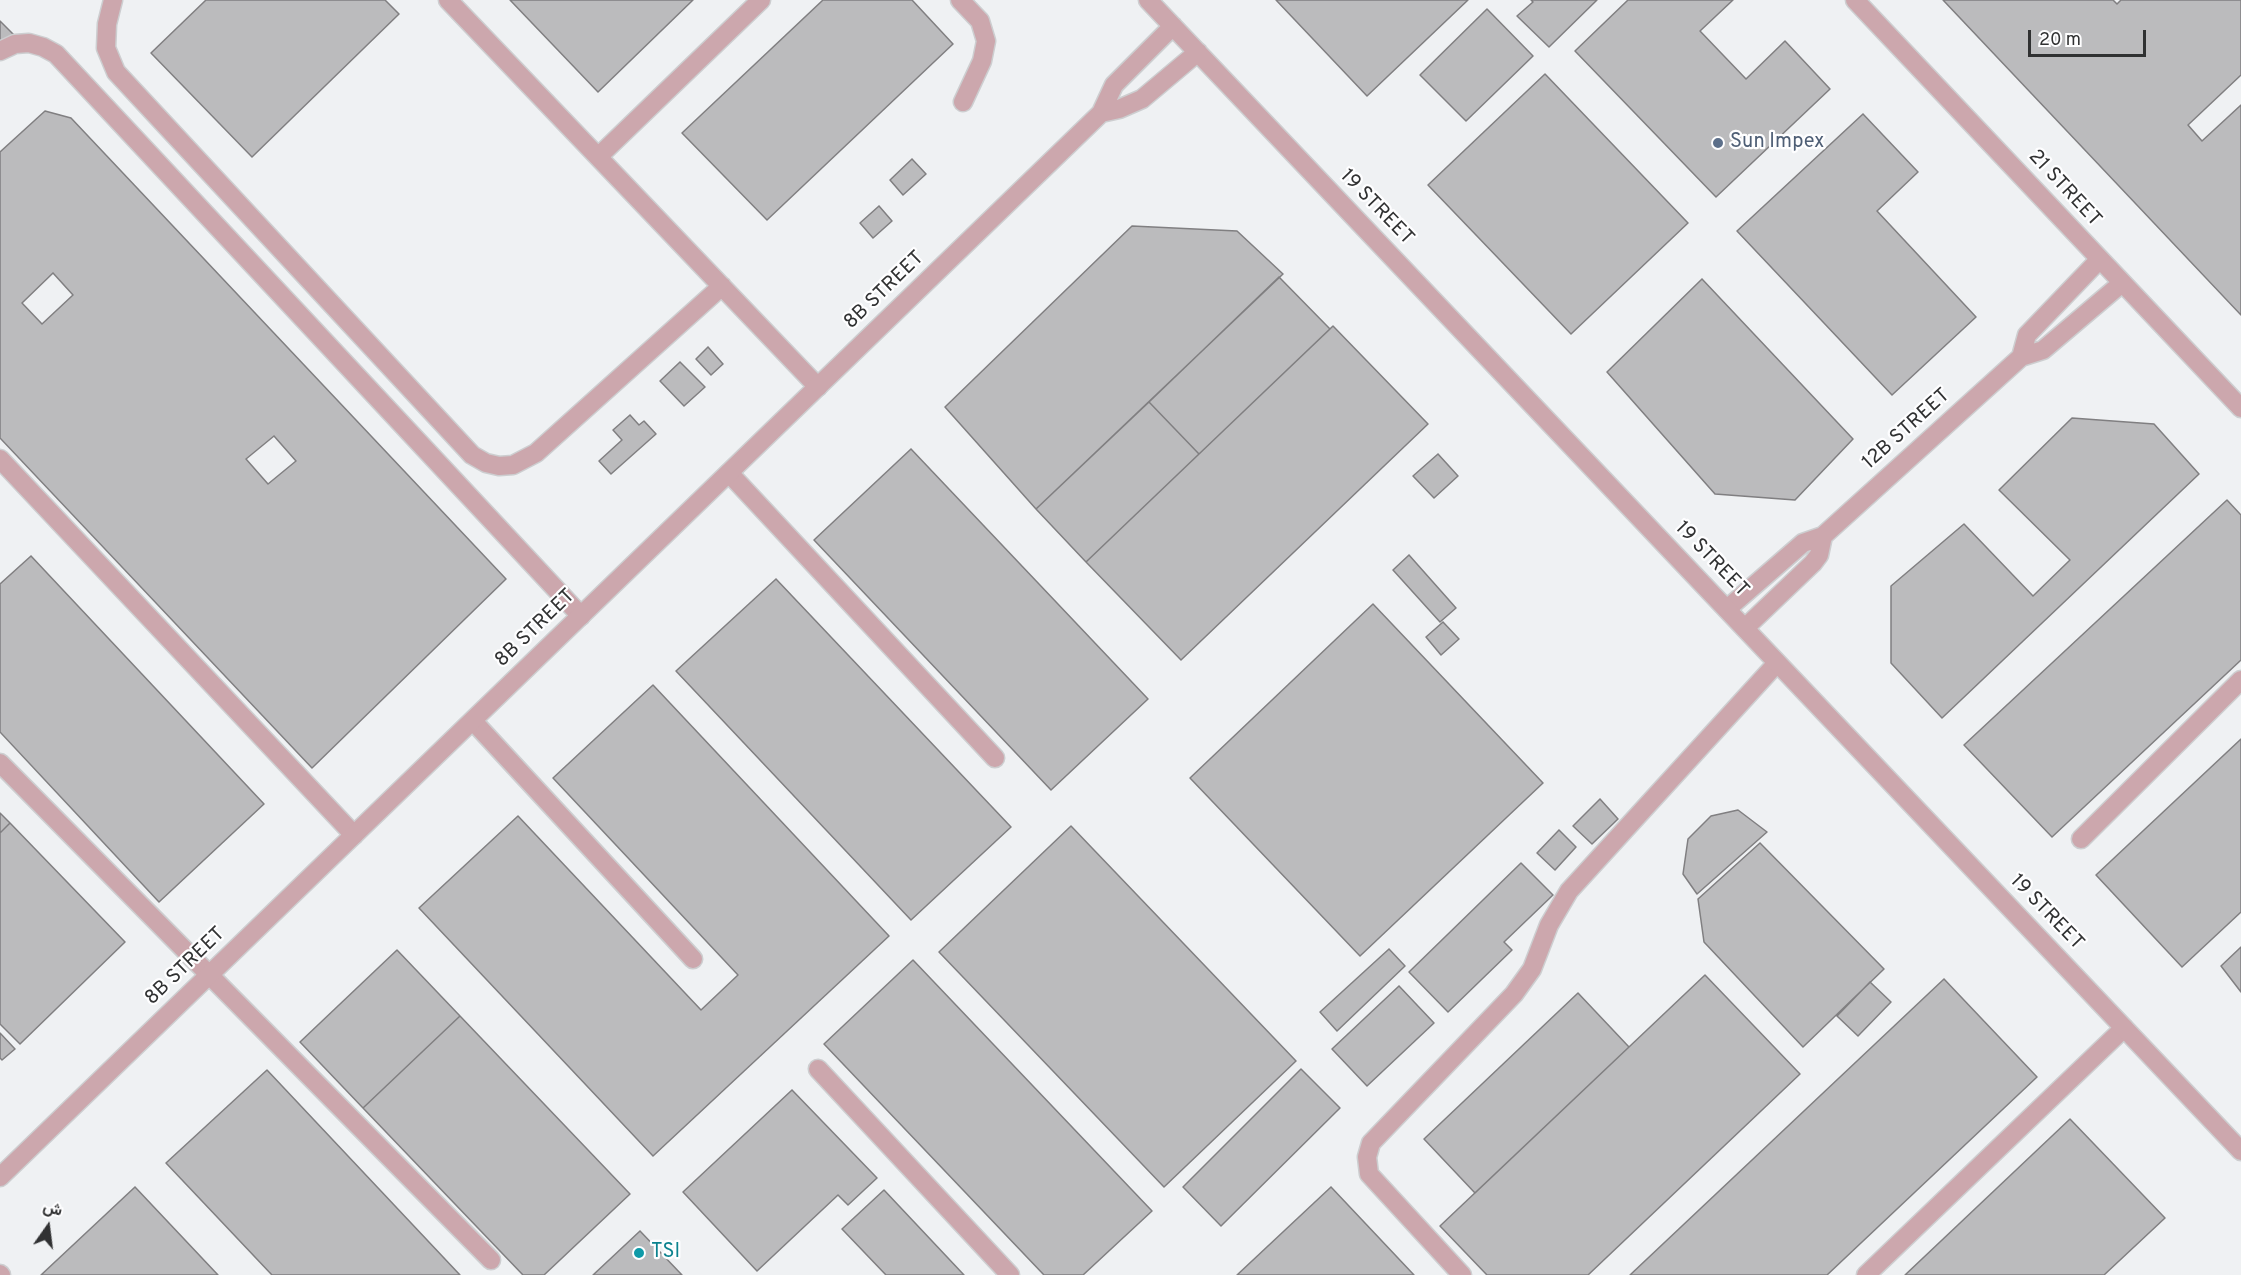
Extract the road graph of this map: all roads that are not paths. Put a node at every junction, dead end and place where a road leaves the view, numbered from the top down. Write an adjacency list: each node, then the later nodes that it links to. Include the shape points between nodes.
1 (113, 0): 15 (street, via 106,24 106,48 116,72 472,455 486,463 513,465 536,453)
2 (448, 0): 12 (street)
3 (761, 0): 12 (street)
4 (960, 0): 10 (street, via 980,21 987,41)
5 (1148, 0): 7 (street, 19 STREET)
6 (1856, 0): 13 (street, 21 STREET)
7 (1173, 26): 9 (street, 19 STREET); 11 (street, 8B STREET, via 1114,85)
8 (0, 51): 23 (street, via 29,43 56,54)
9 (1198, 52): 11 (street, 8B STREET, via 1142,99); 22 (street, 19 STREET)
10 (963, 102)
11 (1101, 113): 17 (street, 8B STREET)
12 (598, 157): 15 (street)
13 (2100, 259): 14 (street, 21 STREET); 16 (street, 12B STREET, via 2027,335)
14 (2122, 283): 16 (street, 12B STREET, via 2043,350); 18 (street, 21 STREET)
15 (722, 286): 17 (street)
16 (2021, 357): 21 (street, 12B STREET)
17 (818, 387): 20 (street, 8B STREET)
18 (2241, 408)
19 (0, 459): 30 (street)
20 (729, 473): 23 (street, 8B STREET); 28 (street)
21 (1823, 536): 22 (street, 12B STREET, via 1791,551); 24 (street, 12B STREET, via 1813,563)
22 (1727, 609): 24 (street, 19 STREET)
23 (581, 616): 27 (street, 8B STREET)
24 (1745, 628): 25 (street, 19 STREET)
25 (1777, 663): 34 (street, 19 STREET); 40 (street, via 1569,891 1549,925 1532,969 1514,994 1371,1143 1367,1157 1369,1174)
26 (2241, 680): 31 (street)
27 (473, 722): 30 (street, 8B STREET); 32 (street)
28 (995, 758)
29 (0, 763): 33 (street)
30 (354, 835): 33 (street, 8B STREET)
31 (2081, 839)
32 (693, 959)
33 (210, 975): 37 (street, 8B STREET); 38 (street)
34 (2124, 1028): 36 (street, 19 STREET); 41 (street)
35 (818, 1069): 39 (street)
36 (2241, 1151)
37 (0, 1177)
38 (491, 1260)
39 (1010, 1275)
40 (1462, 1275)
41 (1866, 1275)

